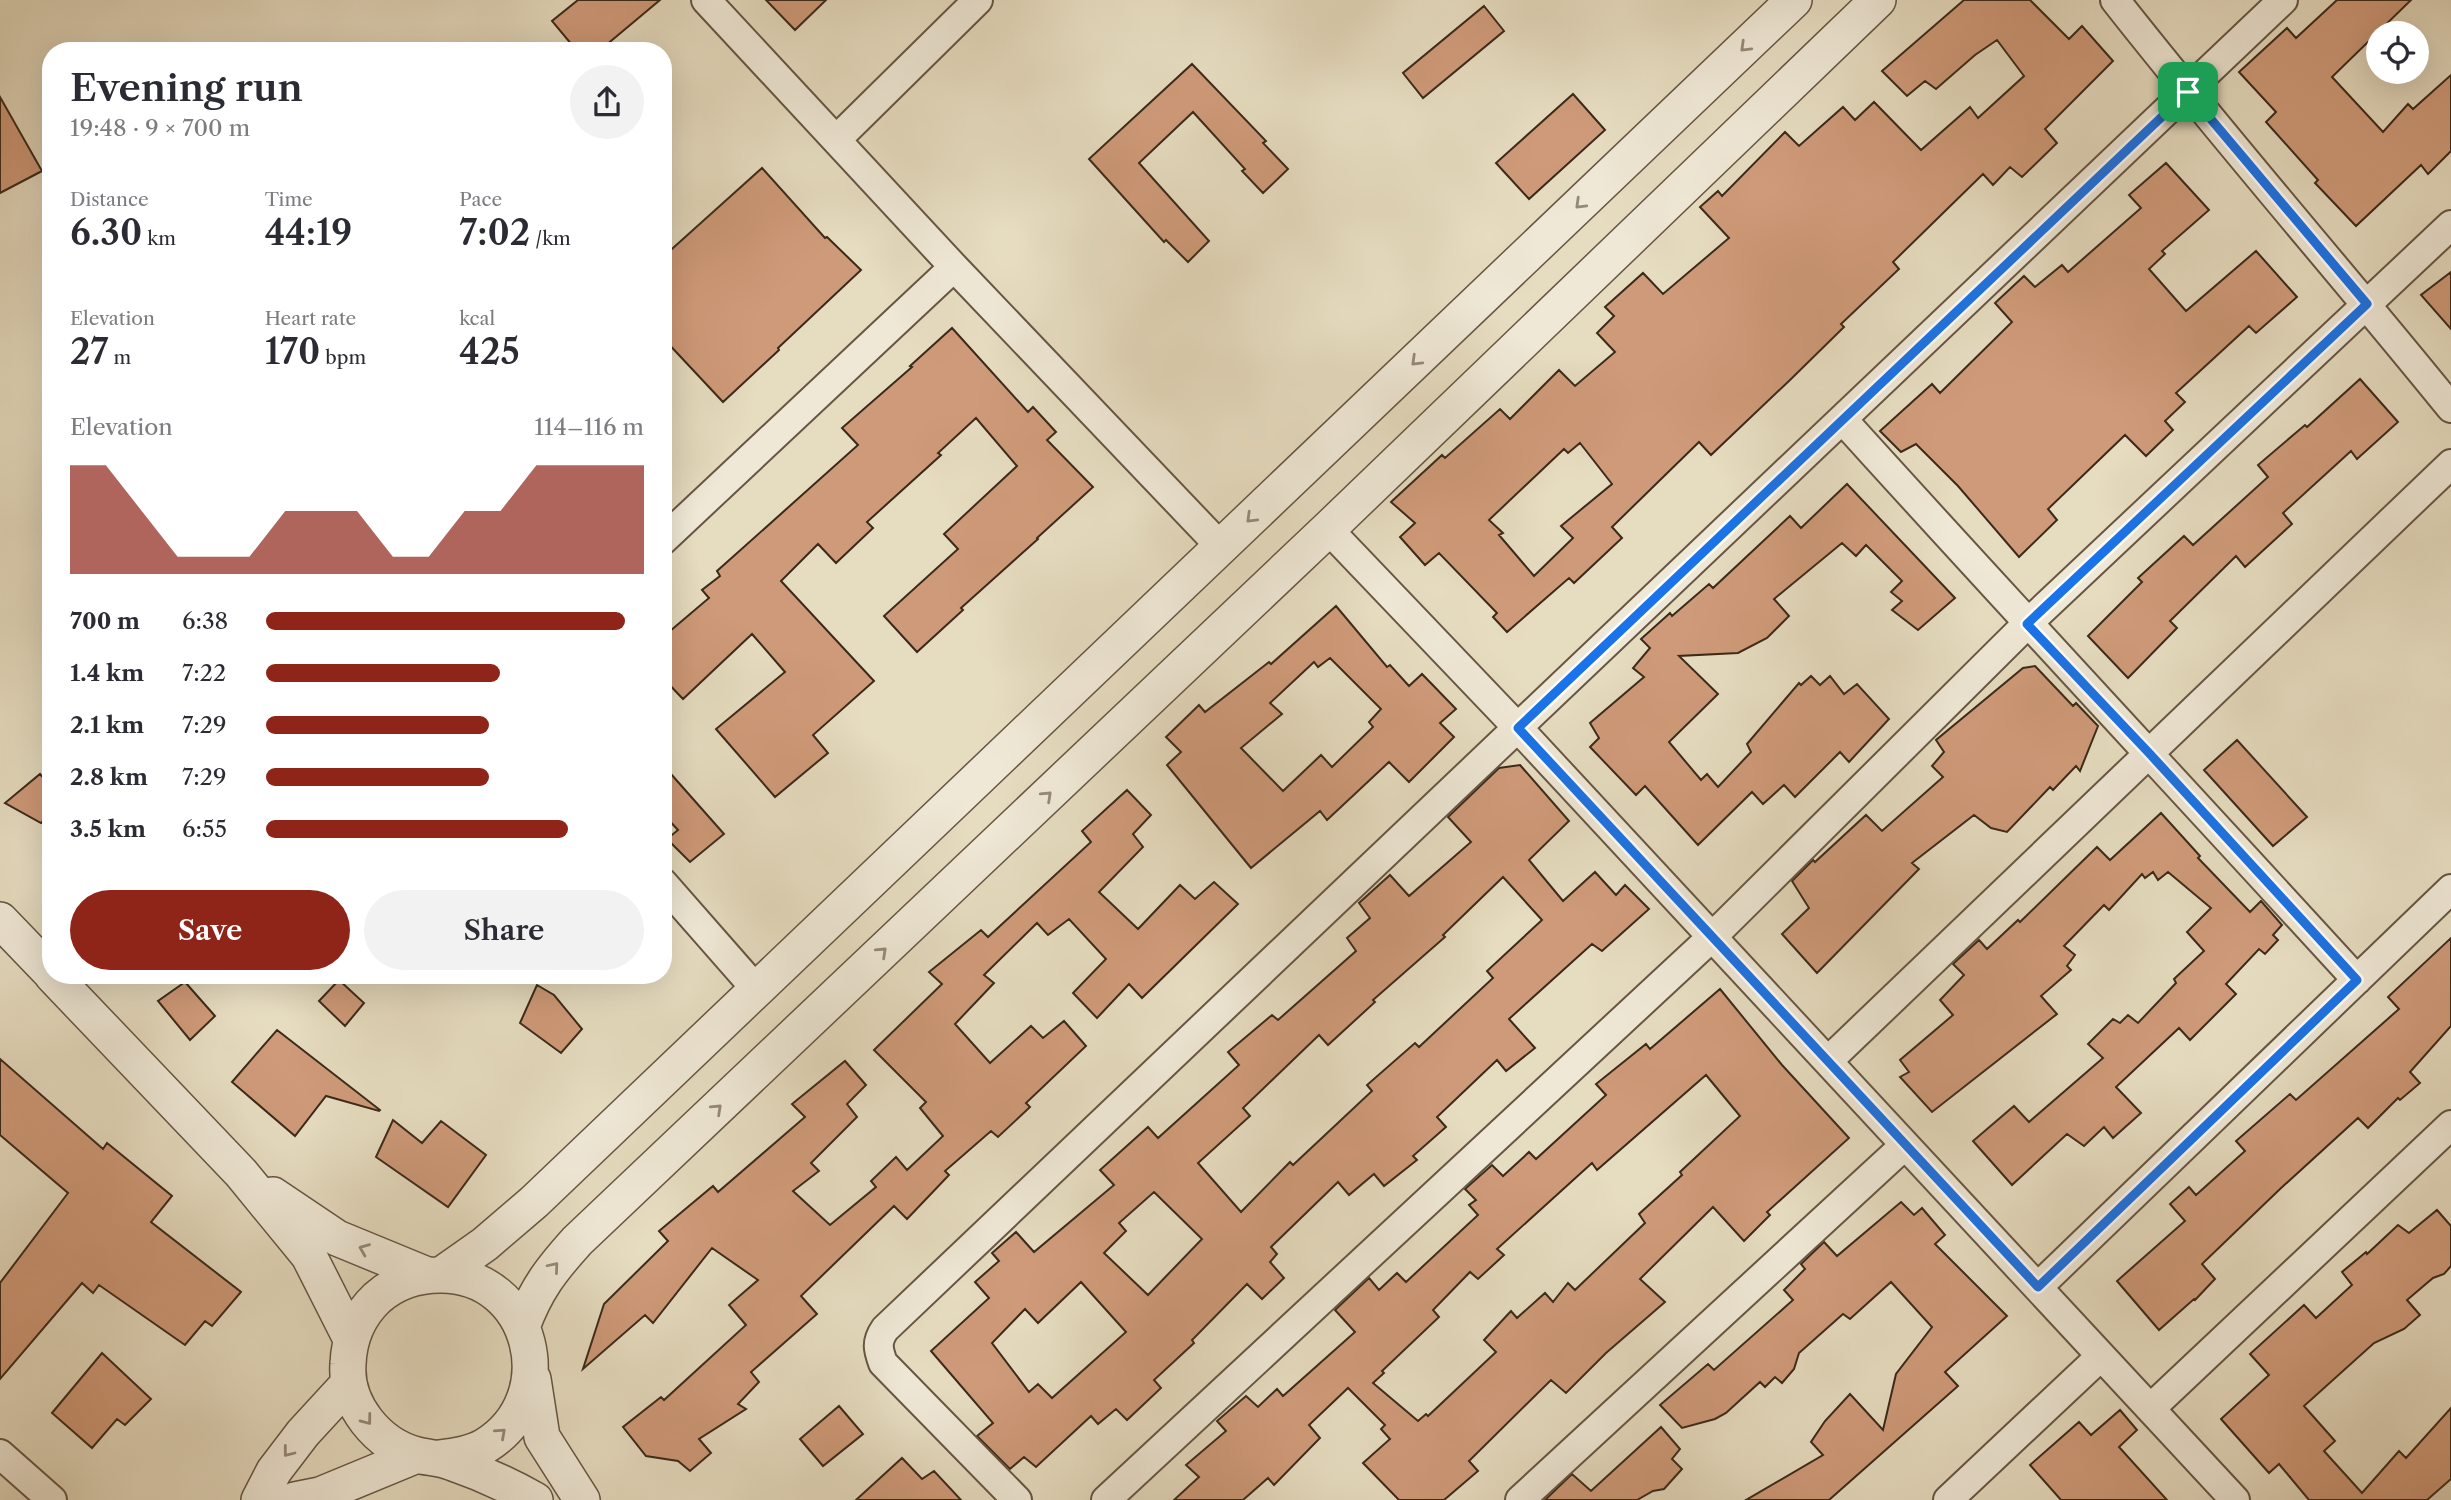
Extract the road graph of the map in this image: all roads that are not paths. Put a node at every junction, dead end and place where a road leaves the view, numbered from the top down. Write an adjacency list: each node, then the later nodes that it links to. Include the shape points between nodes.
1 (706, 0): 8 (street)
2 (978, 0): 8 (street)
3 (1794, 0): 17 (street, one-way to 17)
4 (1878, 0): 15 (street)
5 (2115, 0): 7 (street)
6 (2283, 0): 7 (street)
7 (2188, 92): 11 (street); 13 (street)
8 (836, 140): 10 (street)
9 (2451, 225): 11 (street)
10 (954, 267): 16 (street); 17 (street)
11 (2367, 304): 12 (street); 18 (street)
12 (2451, 408)
13 (1843, 420): 18 (street); 19 (street)
14 (2451, 464): 20 (street)
15 (1328, 529): 19 (street); 35 (street, one-way to 15, via 548,1274 577,1241)
16 (672, 532)
17 (1221, 547): 28 (street)
18 (2027, 624): 20 (street); 24 (street)
19 (1518, 728): 24 (street); 48 (street, via 879,1338 877,1348 883,1363)
20 (2149, 753): 26 (street); 29 (street)
21 (2451, 889): 26 (street)
22 (672, 893): 28 (street)
23 (0, 920): 25 (street)
24 (1712, 937): 29 (street); 49 (street)
25 (42, 964)
26 (2357, 980): 34 (street)
27 (61, 984): 32 (street)
28 (756, 989): 33 (street, via 534,1202 485,1244)
29 (1828, 1061): 31 (street)
30 (2451, 1125): 40 (street)
31 (1905, 1145): 34 (street); 50 (street)
32 (241, 1173): 33 (street, one-way to 32, via 337,1238); 36 (street, via 309,1256)
33 (434, 1275): 35 (street, via 472,1280 493,1291); 36 (street, via 405,1280 385,1291 368,1307)
34 (2038, 1287): 37 (street)
35 (522, 1327): 38 (street, via 530,1348)
36 (351, 1339): 39 (street)
37 (2100, 1357): 40 (street); 51 (street)
38 (531, 1372): 42 (street, one-way to 38, via 462,1455 503,1433 518,1415); 47 (street, via 542,1437)
39 (349, 1383): 42 (street, one-way to 42, via 362,1415 376,1433 395,1446); 44 (street, one-way to 44, via 303,1433)
40 (2151, 1408): 52 (street)
41 (0, 1454): 43 (street)
42 (428, 1456): 45 (street); 46 (street, via 495,1478)
43 (52, 1500)
44 (259, 1500)
45 (295, 1500)
46 (535, 1500)
47 (582, 1500)
48 (1017, 1500)
49 (1106, 1500)
50 (1520, 1500)
51 (1948, 1500)
52 (2235, 1500)

